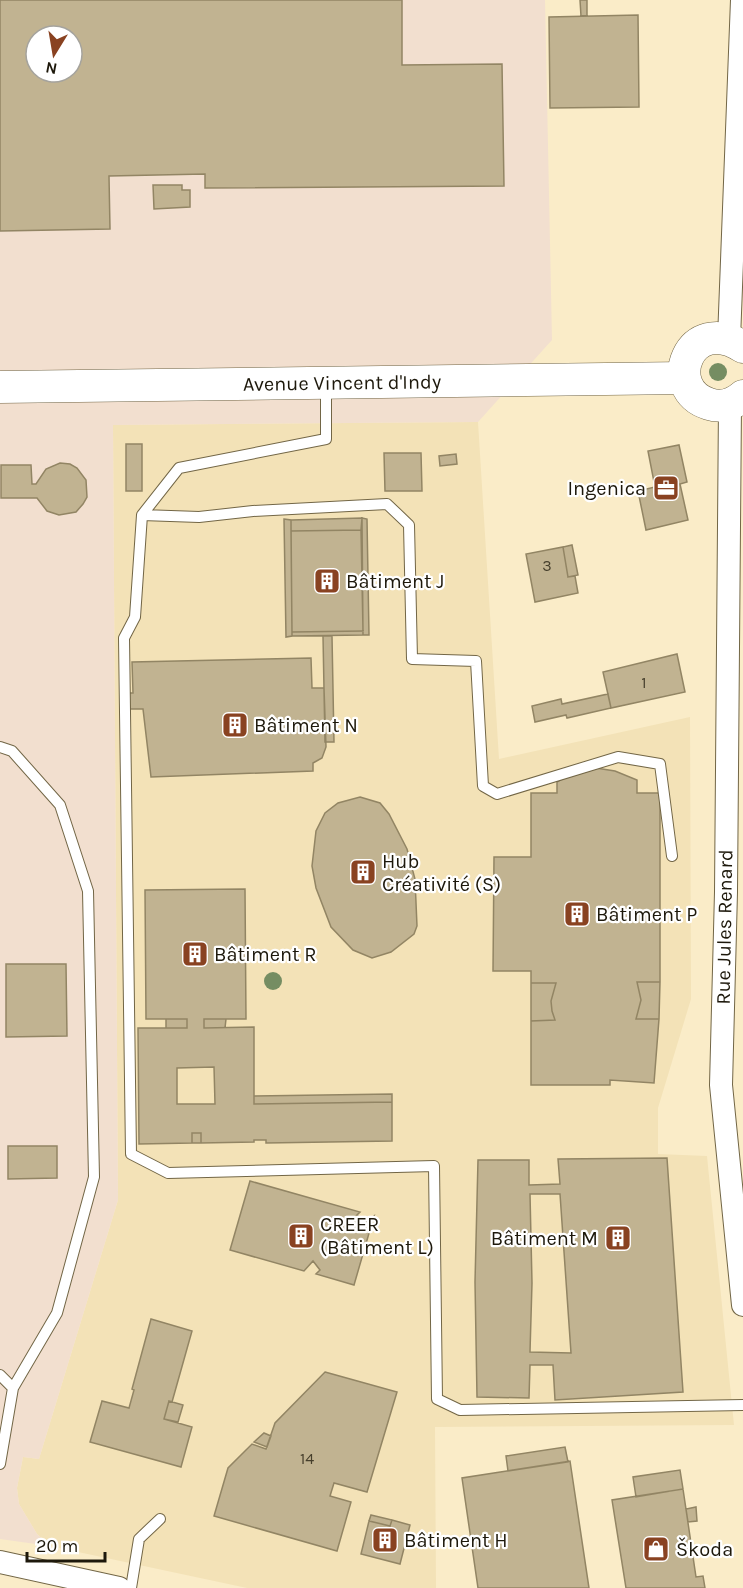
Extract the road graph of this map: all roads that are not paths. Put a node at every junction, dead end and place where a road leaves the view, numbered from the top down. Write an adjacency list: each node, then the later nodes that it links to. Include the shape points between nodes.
1 (742, 0): 2 (street)
2 (736, 343): 3 (street, via 715,337 701,341 684,364)
3 (684, 378): 4 (street, Avenue Vincent d'Indy); 6 (street, via 690,392 701,402 715,406)
4 (326, 383): 5 (street, Avenue Vincent d'Indy); 7 (lane, via 326,439 179,468)
5 (0, 387)
6 (736, 400): 8 (street, Rue Jules Renard)
7 (142, 515): 10 (lane, via 199,517 387,504 410,525 412,659 476,661 483,786 497,795 618,758 660,764); 15 (lane, via 135,617 124,638 131,1154 168,1173 434,1166 437,1399 460,1410)
8 (736, 612): 11 (street, Rue Jules Renard)
9 (0, 747): 14 (lane, via 12,751 60,805 88,891 94,1165 57,1313)
10 (672, 856)
11 (734, 894): 12 (street, Rue Jules Renard, via 721,1085)
12 (743, 1305)
13 (0, 1375): 14 (lane)
14 (13, 1388): 16 (lane)
15 (743, 1405)
16 (0, 1464)
17 (160, 1519): 20 (lane, via 139,1539)
18 (0, 1562): 19 (street)
19 (119, 1588)
20 (130, 1588)

